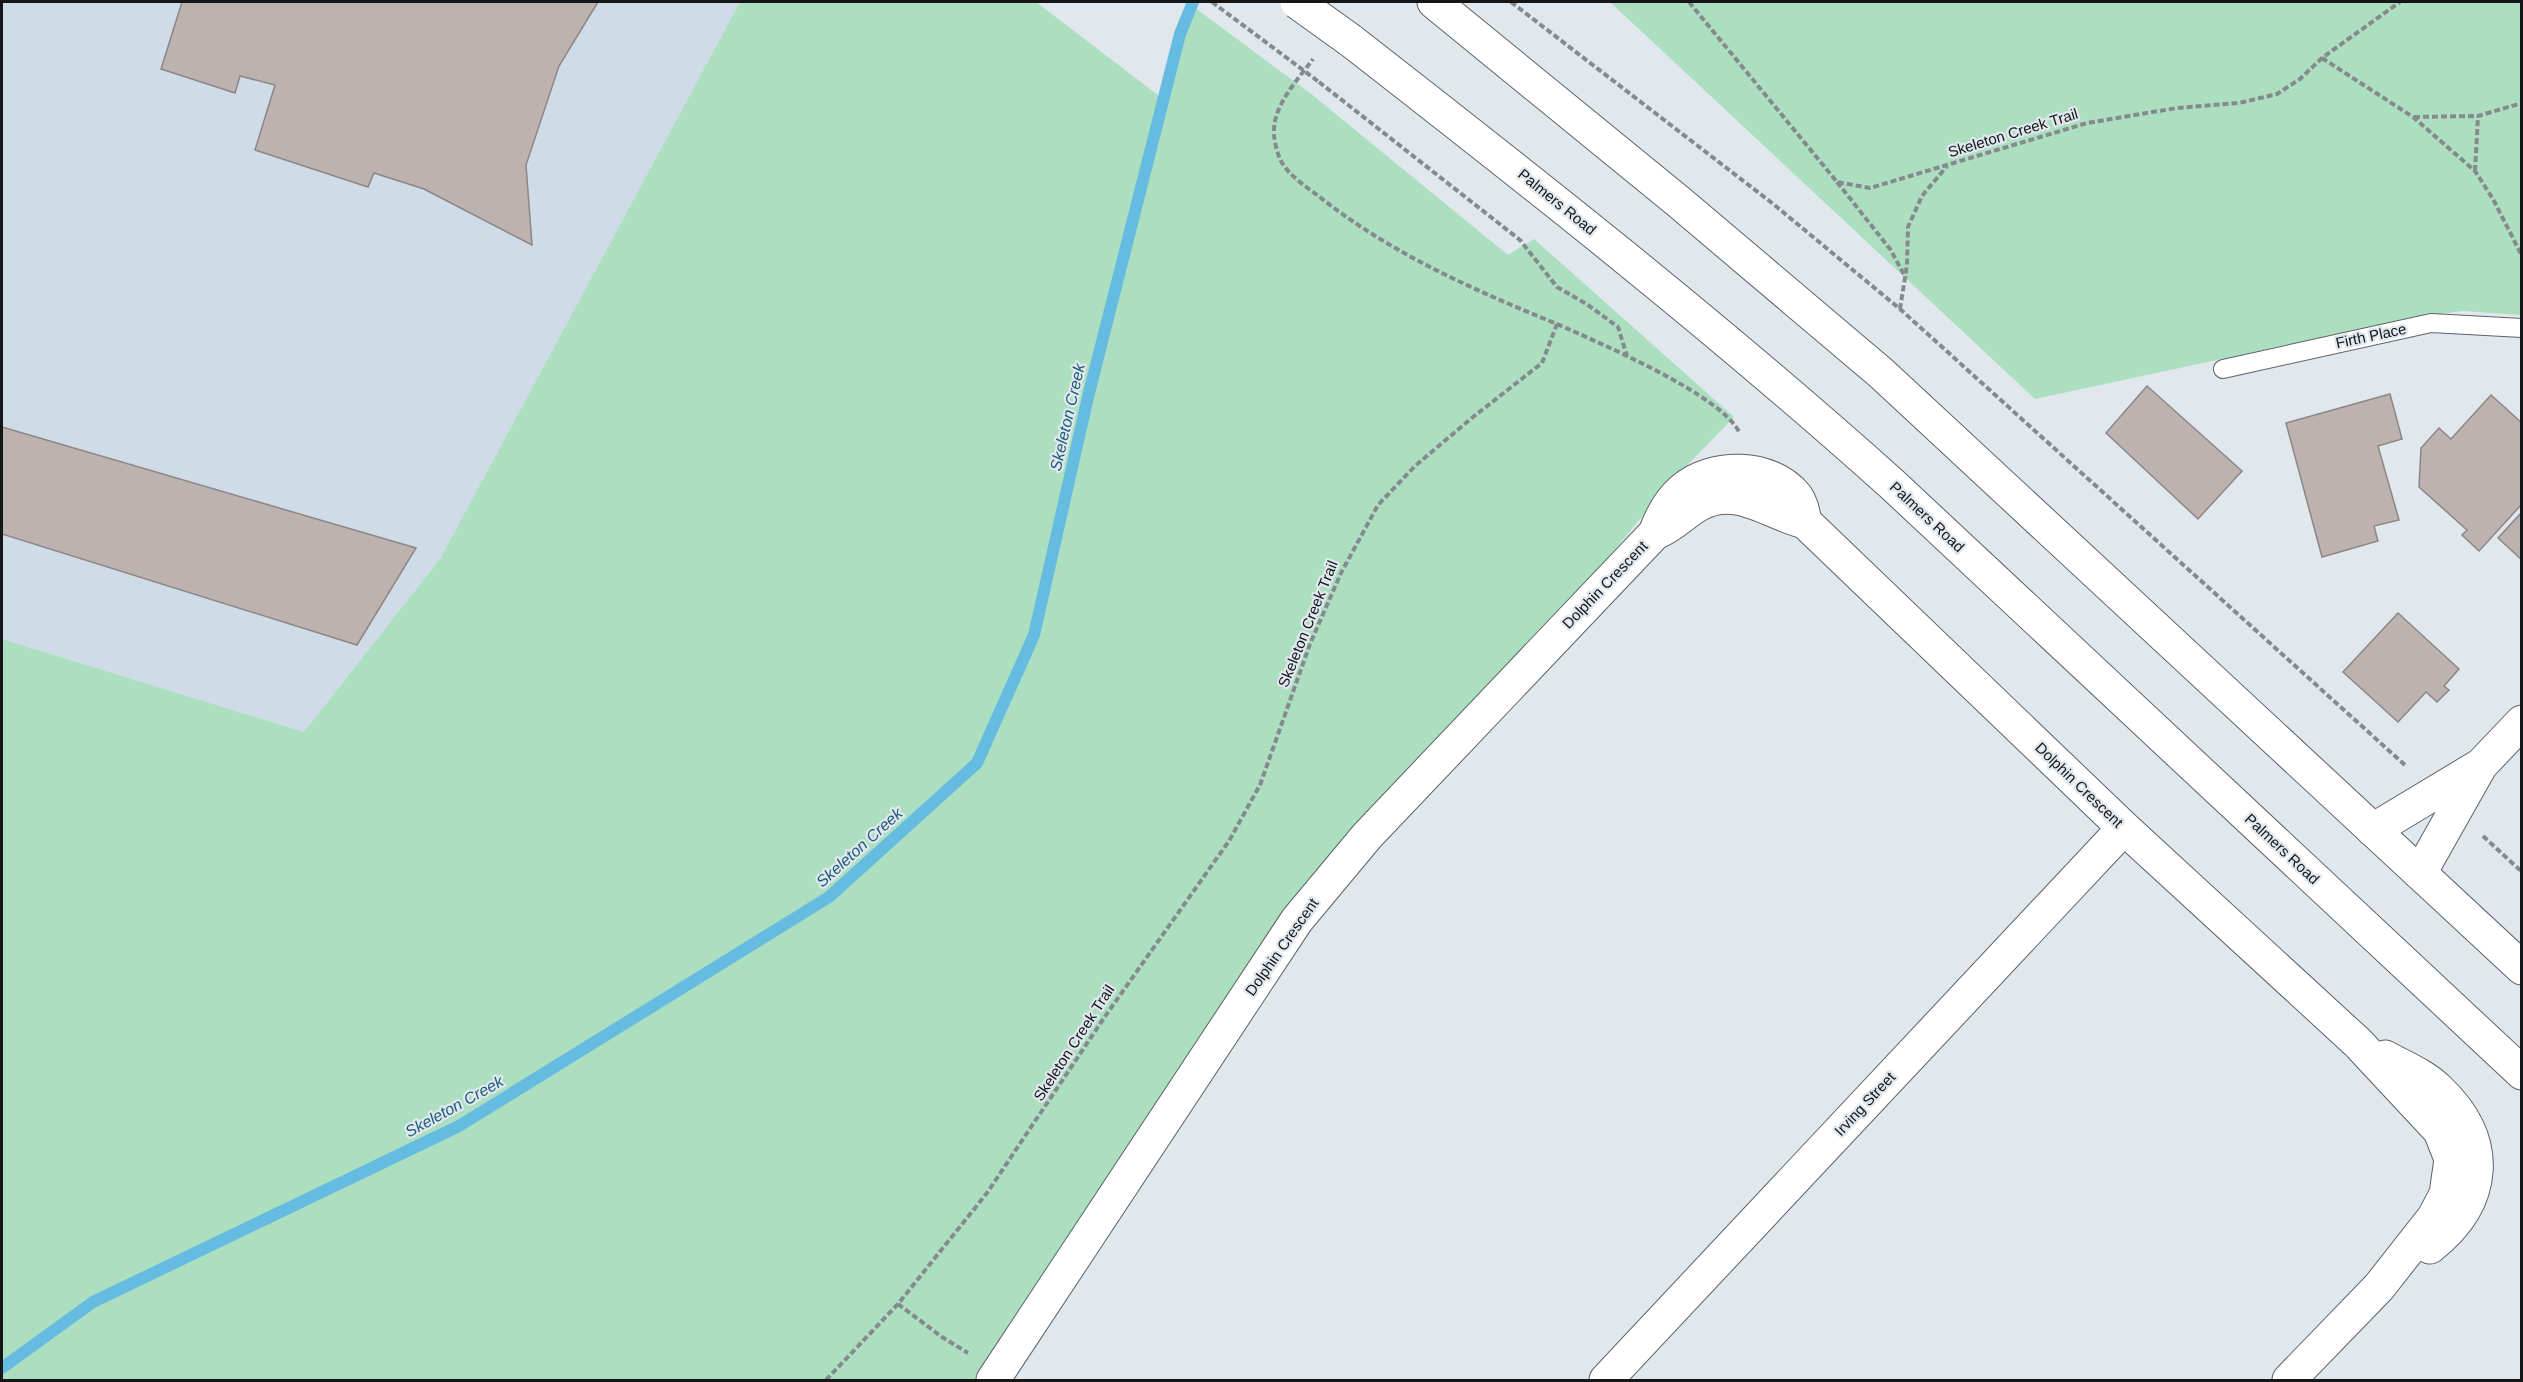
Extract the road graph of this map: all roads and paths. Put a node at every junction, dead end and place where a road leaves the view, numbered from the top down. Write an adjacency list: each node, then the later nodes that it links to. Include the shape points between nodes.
1 (1212, 2): 20 (path, bridge, via 1520,240 1557,287 1617,327)
2 (1297, 2): 32 (street, Palmers Road, bridge, via 1525,176 1788,391)
3 (1434, 2): 28 (street, via 1881,373)
4 (1511, 2): 17 (path, via 1772,203)
5 (1689, 2): 14 (path)
6 (2400, 2): 8 (path, Skeleton Creek Trail)
7 (1317, 53): 18 (path, via 1280,107 1274,132 1281,161 1292,175 1337,211 1423,264 1473,290)
8 (2322, 58): 11 (path); 12 (path, Skeleton Creek Trail, via 2277,94 2239,103 2177,108 2087,123)
9 (2522, 104): 10 (path)
10 (2478, 116): 11 (path); 13 (path)
11 (2413, 117): 13 (path)
12 (1948, 165): 14 (path, Skeleton Creek Trail, via 1870,188); 16 (path, via 1922,196 1908,227)
13 (2475, 171): 15 (path)
14 (1837, 182): 16 (path, via 1890,249)
15 (2522, 256)
16 (1906, 279): 17 (path)
17 (1900, 309): 26 (path)
18 (1557, 324): 20 (path); 33 (path, Skeleton Creek Trail, via 1542,363 1415,466 1378,505 1341,573 1310,644 1260,785 1229,842 1106,1015 987,1193)
19 (2522, 328): 21 (lane, Firth Place, via 2431,323)
20 (1627, 356): 22 (path, via 1707,400 1737,428 1743,445)
21 (2223, 369)
22 (1743, 472): 23 (street, Dolphin Crescent, via 1777,480 1787,487 1797,498); 24 (street, Dolphin Crescent, via 1717,472 1692,482 1671,502)
23 (1804, 522): 24 (street, Dolphin Crescent, via 1744,498 1719,497); 27 (street, Dolphin Crescent)
24 (1655, 533): 34 (street, Dolphin Crescent, via 1367,836 1297,920)
25 (2522, 722): 26 (street)
26 (2446, 802): 28 (street); 29 (path); 30 (street)
27 (2124, 828): 36 (street, Irving Street); 37 (street, Dolphin Crescent, via 2358,1043 2440,1131 2451,1159 2446,1194 2434,1217 2379,1287)
28 (2373, 830): 30 (street)
29 (2522, 872)
30 (2420, 873): 31 (street)
31 (2522, 968)
32 (2522, 1073)
33 (898, 1304): 34 (path); 35 (path, Skeleton Creek Trail)
34 (995, 1376)
35 (826, 1380)
36 (1606, 1380)
37 (2289, 1380)

